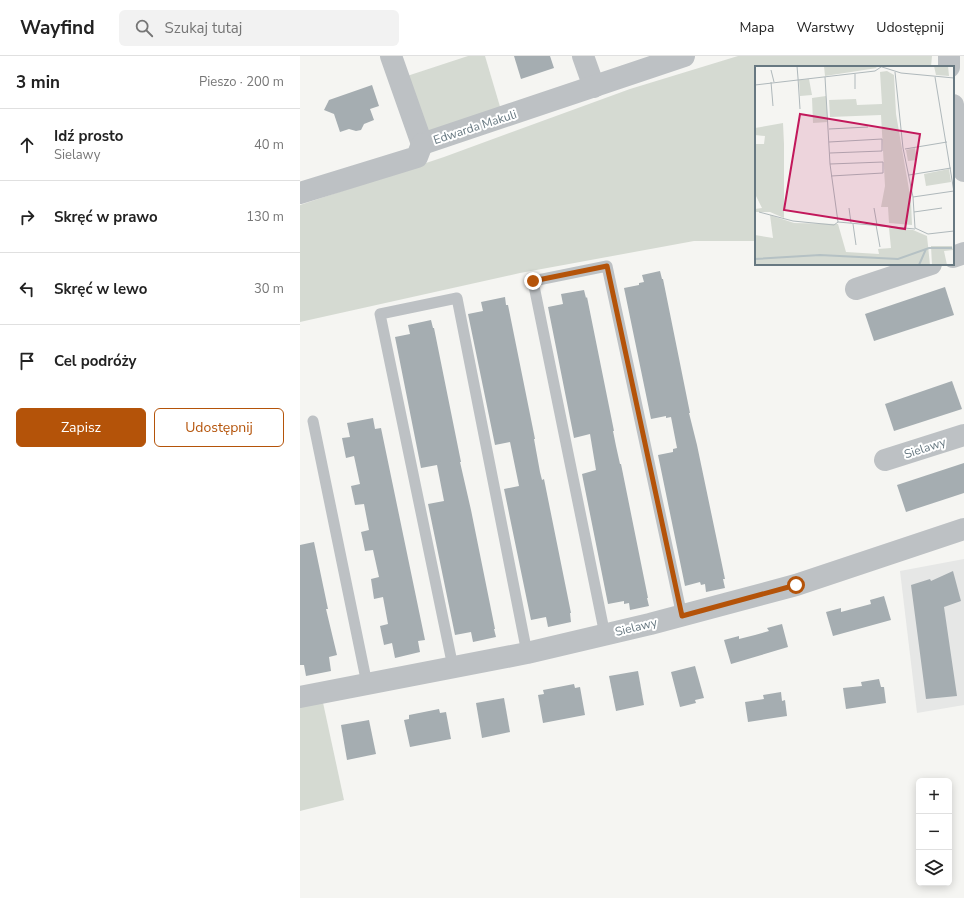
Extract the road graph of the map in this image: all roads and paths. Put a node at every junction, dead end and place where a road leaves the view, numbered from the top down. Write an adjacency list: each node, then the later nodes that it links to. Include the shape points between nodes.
1 (391, 56): 8 (street, Edwarda Makuli)
2 (583, 56): 6 (street)
3 (684, 56): 6 (street, Edwarda Makuli)
4 (948, 56): 5 (street)
5 (949, 66)
6 (594, 87): 8 (street, Edwarda Makuli)
7 (954, 112): 9 (street)
8 (422, 144): 10 (street, via 417,157)
9 (964, 171)
10 (300, 193)
11 (964, 253): 12 (street)
12 (954, 257)
13 (928, 265): 14 (street)
14 (856, 289)
15 (313, 421): 23 (lane)
16 (964, 435): 17 (street, Sielawy)
17 (885, 460)
18 (964, 529): 19 (street, Sielawy, via 796,585)
19 (682, 616): 20 (street, Sielawy); 20 (lane, via 607,266 533,281)
20 (605, 635): 21 (street, Sielawy)
21 (527, 653): 22 (street, Sielawy); 22 (lane, via 457,298 380,314)
22 (453, 667): 23 (street, Sielawy)
23 (367, 684): 24 (street, Sielawy)
24 (300, 697)

